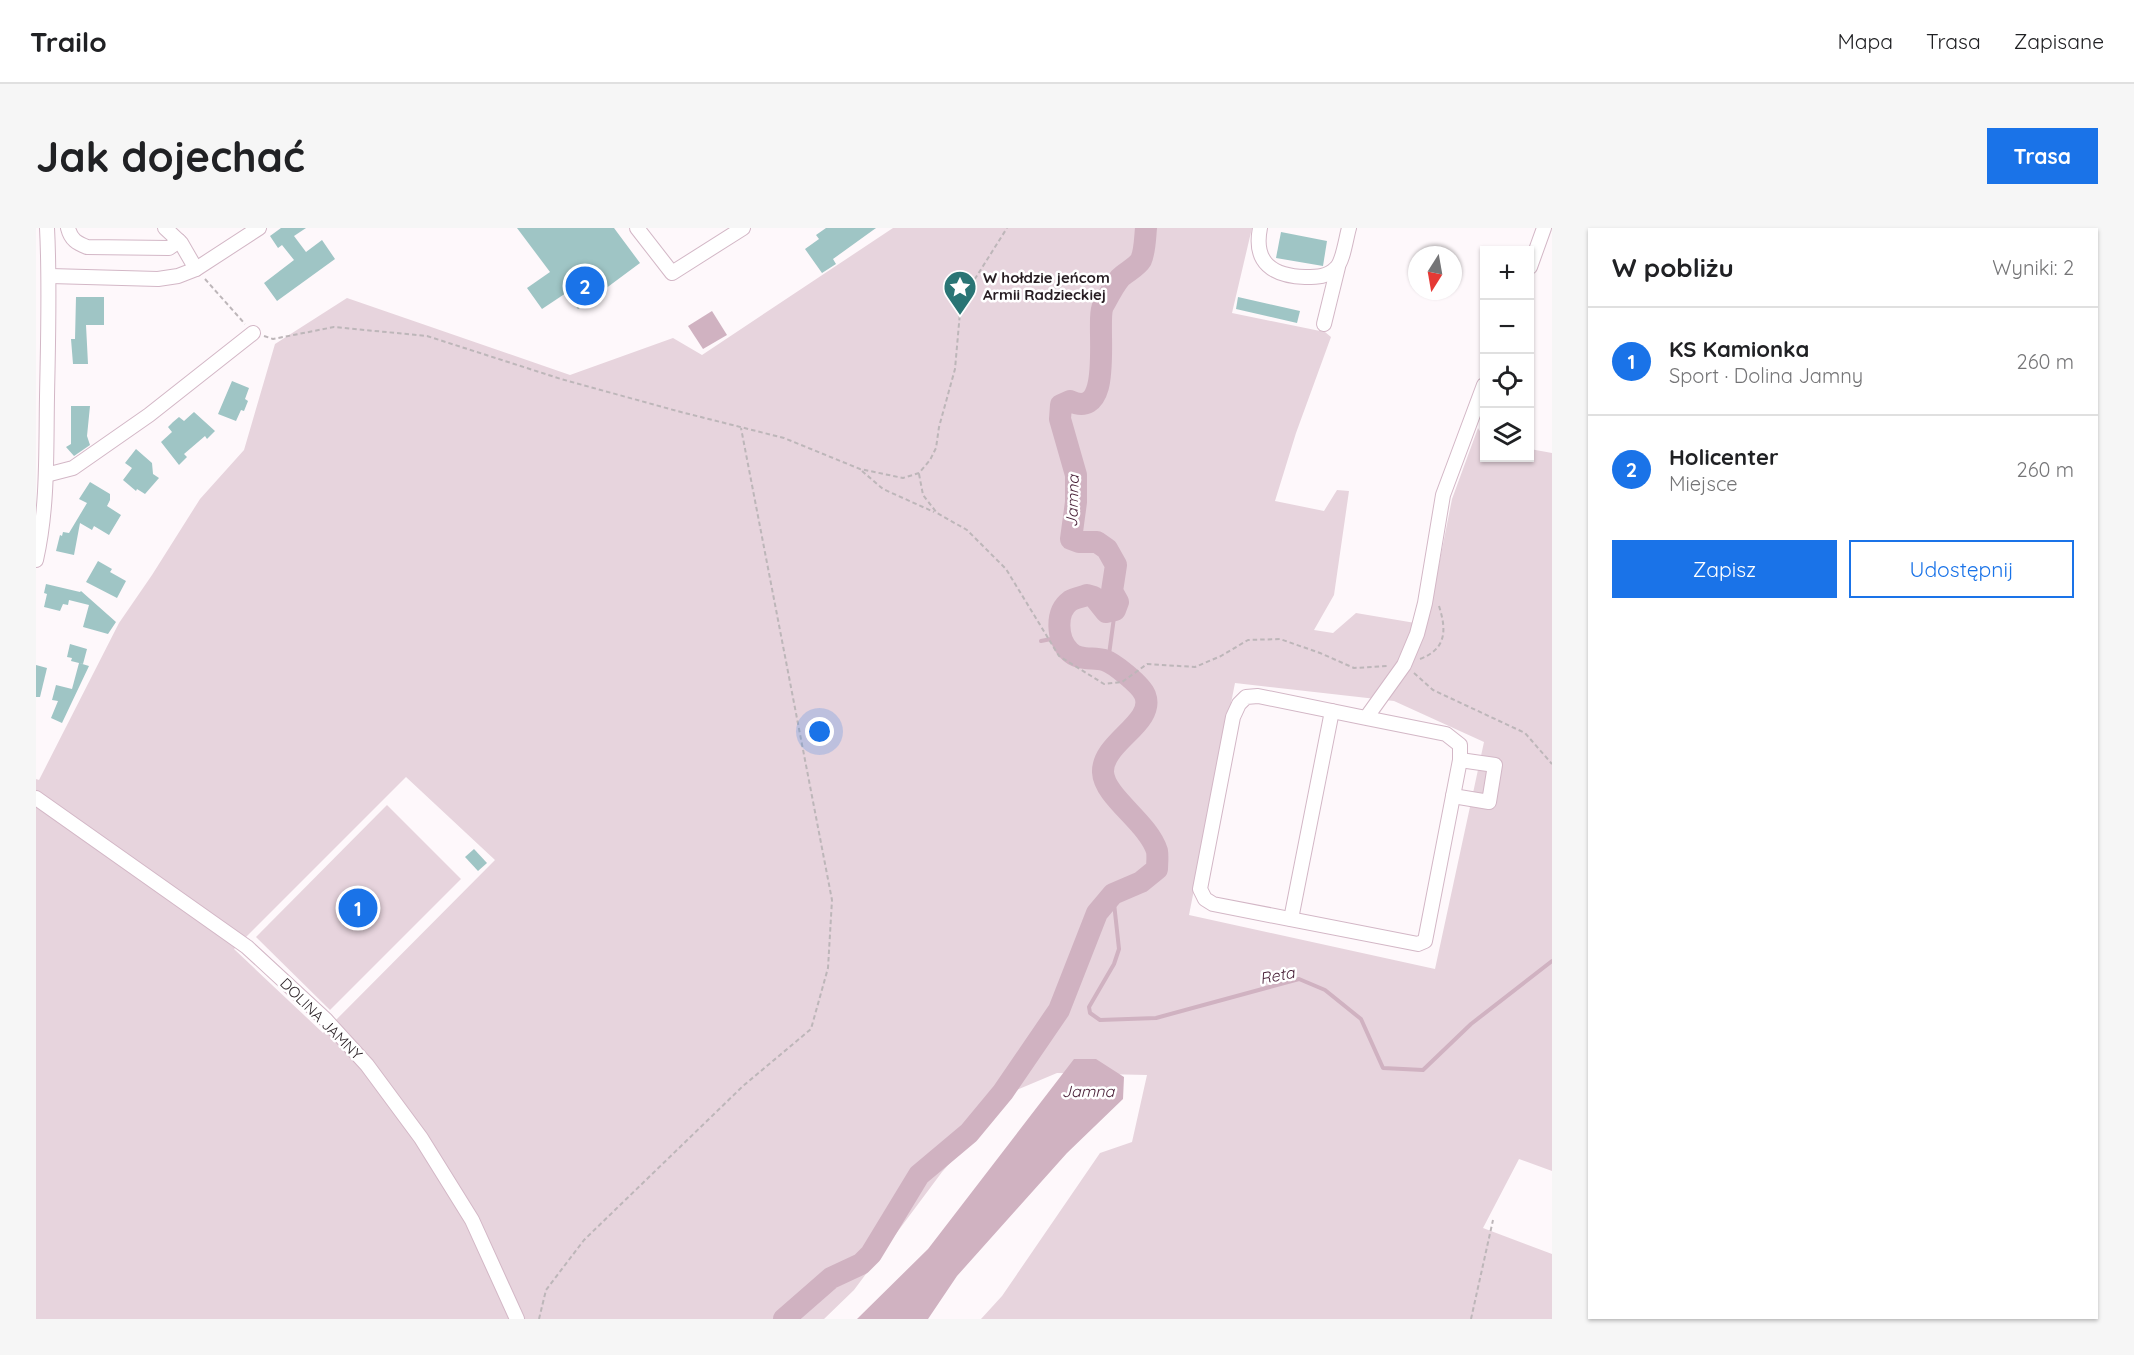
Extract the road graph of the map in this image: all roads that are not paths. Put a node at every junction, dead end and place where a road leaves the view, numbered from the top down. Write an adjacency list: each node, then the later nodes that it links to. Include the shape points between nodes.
1 (47, 228): 14 (street)
2 (68, 228): 10 (street, via 76,243 87,247 170,248)
3 (165, 228): 10 (street)
4 (259, 228): 13 (street)
5 (637, 228): 6 (street, via 672,273)
6 (743, 228)
7 (1260, 228): 12 (street, via 1259,250 1268,266 1280,274 1317,277)
8 (1349, 228): 12 (street)
9 (1544, 228): 11 (street)
10 (179, 241): 13 (street)
11 (1534, 256)
12 (1338, 267): 15 (street)
13 (196, 269): 14 (street, via 158,279)
14 (50, 276): 18 (street)
15 (1324, 324)
16 (252, 333): 18 (street, via 149,415 73,468)
17 (1480, 399): 21 (street, via 1443,495 1417,634 1404,665)
18 (46, 475): 19 (street, via 42,535)
19 (36, 560)
20 (1332, 711): 21 (street); 25 (street); 25 (street, via 1258,696 1246,697 1233,717 1200,889 1213,904)
21 (1366, 718): 22 (street, via 1446,734 1460,745)
22 (1461, 760): 23 (street); 23 (street, via 1495,765 1489,802)
23 (1453, 796): 25 (street, via 1425,941 1419,944)
24 (36, 798): 26 (street, DOLINA JAMNY, via 247,947 326,1020 367,1065 421,1138 472,1220)
25 (1291, 919)
26 (517, 1319)

